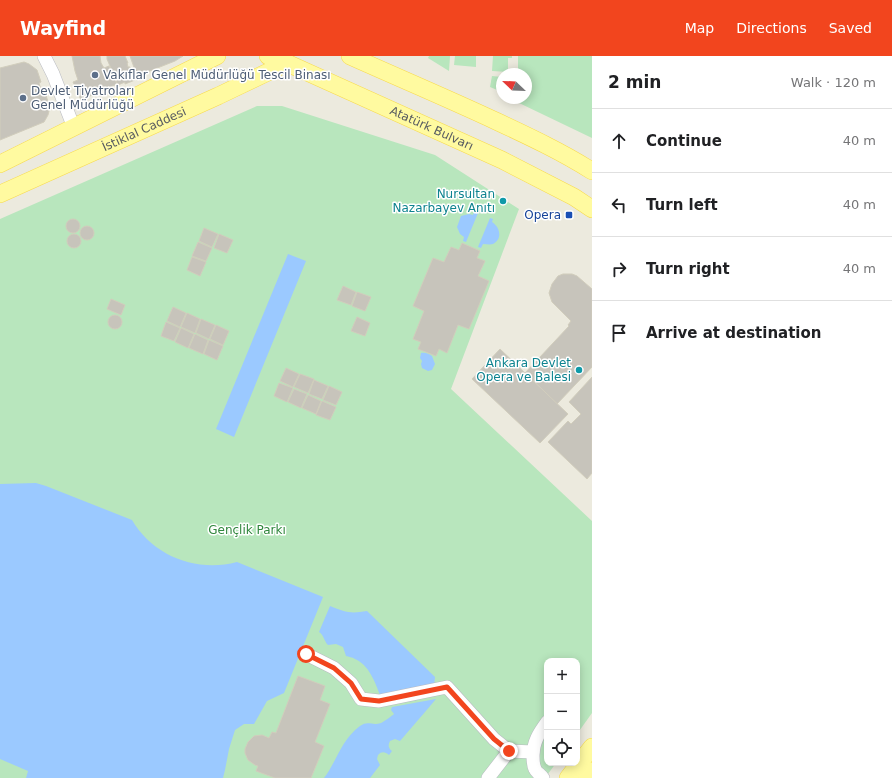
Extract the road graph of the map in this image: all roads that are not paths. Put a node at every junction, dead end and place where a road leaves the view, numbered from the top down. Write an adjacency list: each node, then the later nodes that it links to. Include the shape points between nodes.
1 (44, 56): 6 (street)
2 (217, 56): 6 (main road)
3 (268, 56): 5 (main road, Atatürk Bulvarı)
4 (350, 56): 8 (main road, via 523,133)
5 (290, 60): 9 (main road, İstiklal Caddesi, via 218,96); 10 (main road, Atatürk Bulvarı, via 502,160)
6 (74, 128): 7 (main road)
7 (0, 164)
8 (592, 171)
9 (0, 194)
10 (592, 209)
11 (306, 654): 14 (street, via 334,668 351,683 361,699 379,701 447,687 494,739)
12 (544, 726): 15 (street, via 537,736)
13 (592, 747): 19 (main road)
14 (509, 751): 15 (street); 17 (street)
15 (533, 752): 18 (street, via 535,769)
16 (592, 771): 20 (main road)
17 (488, 778)
18 (543, 778)
19 (568, 778)
20 (587, 778)

